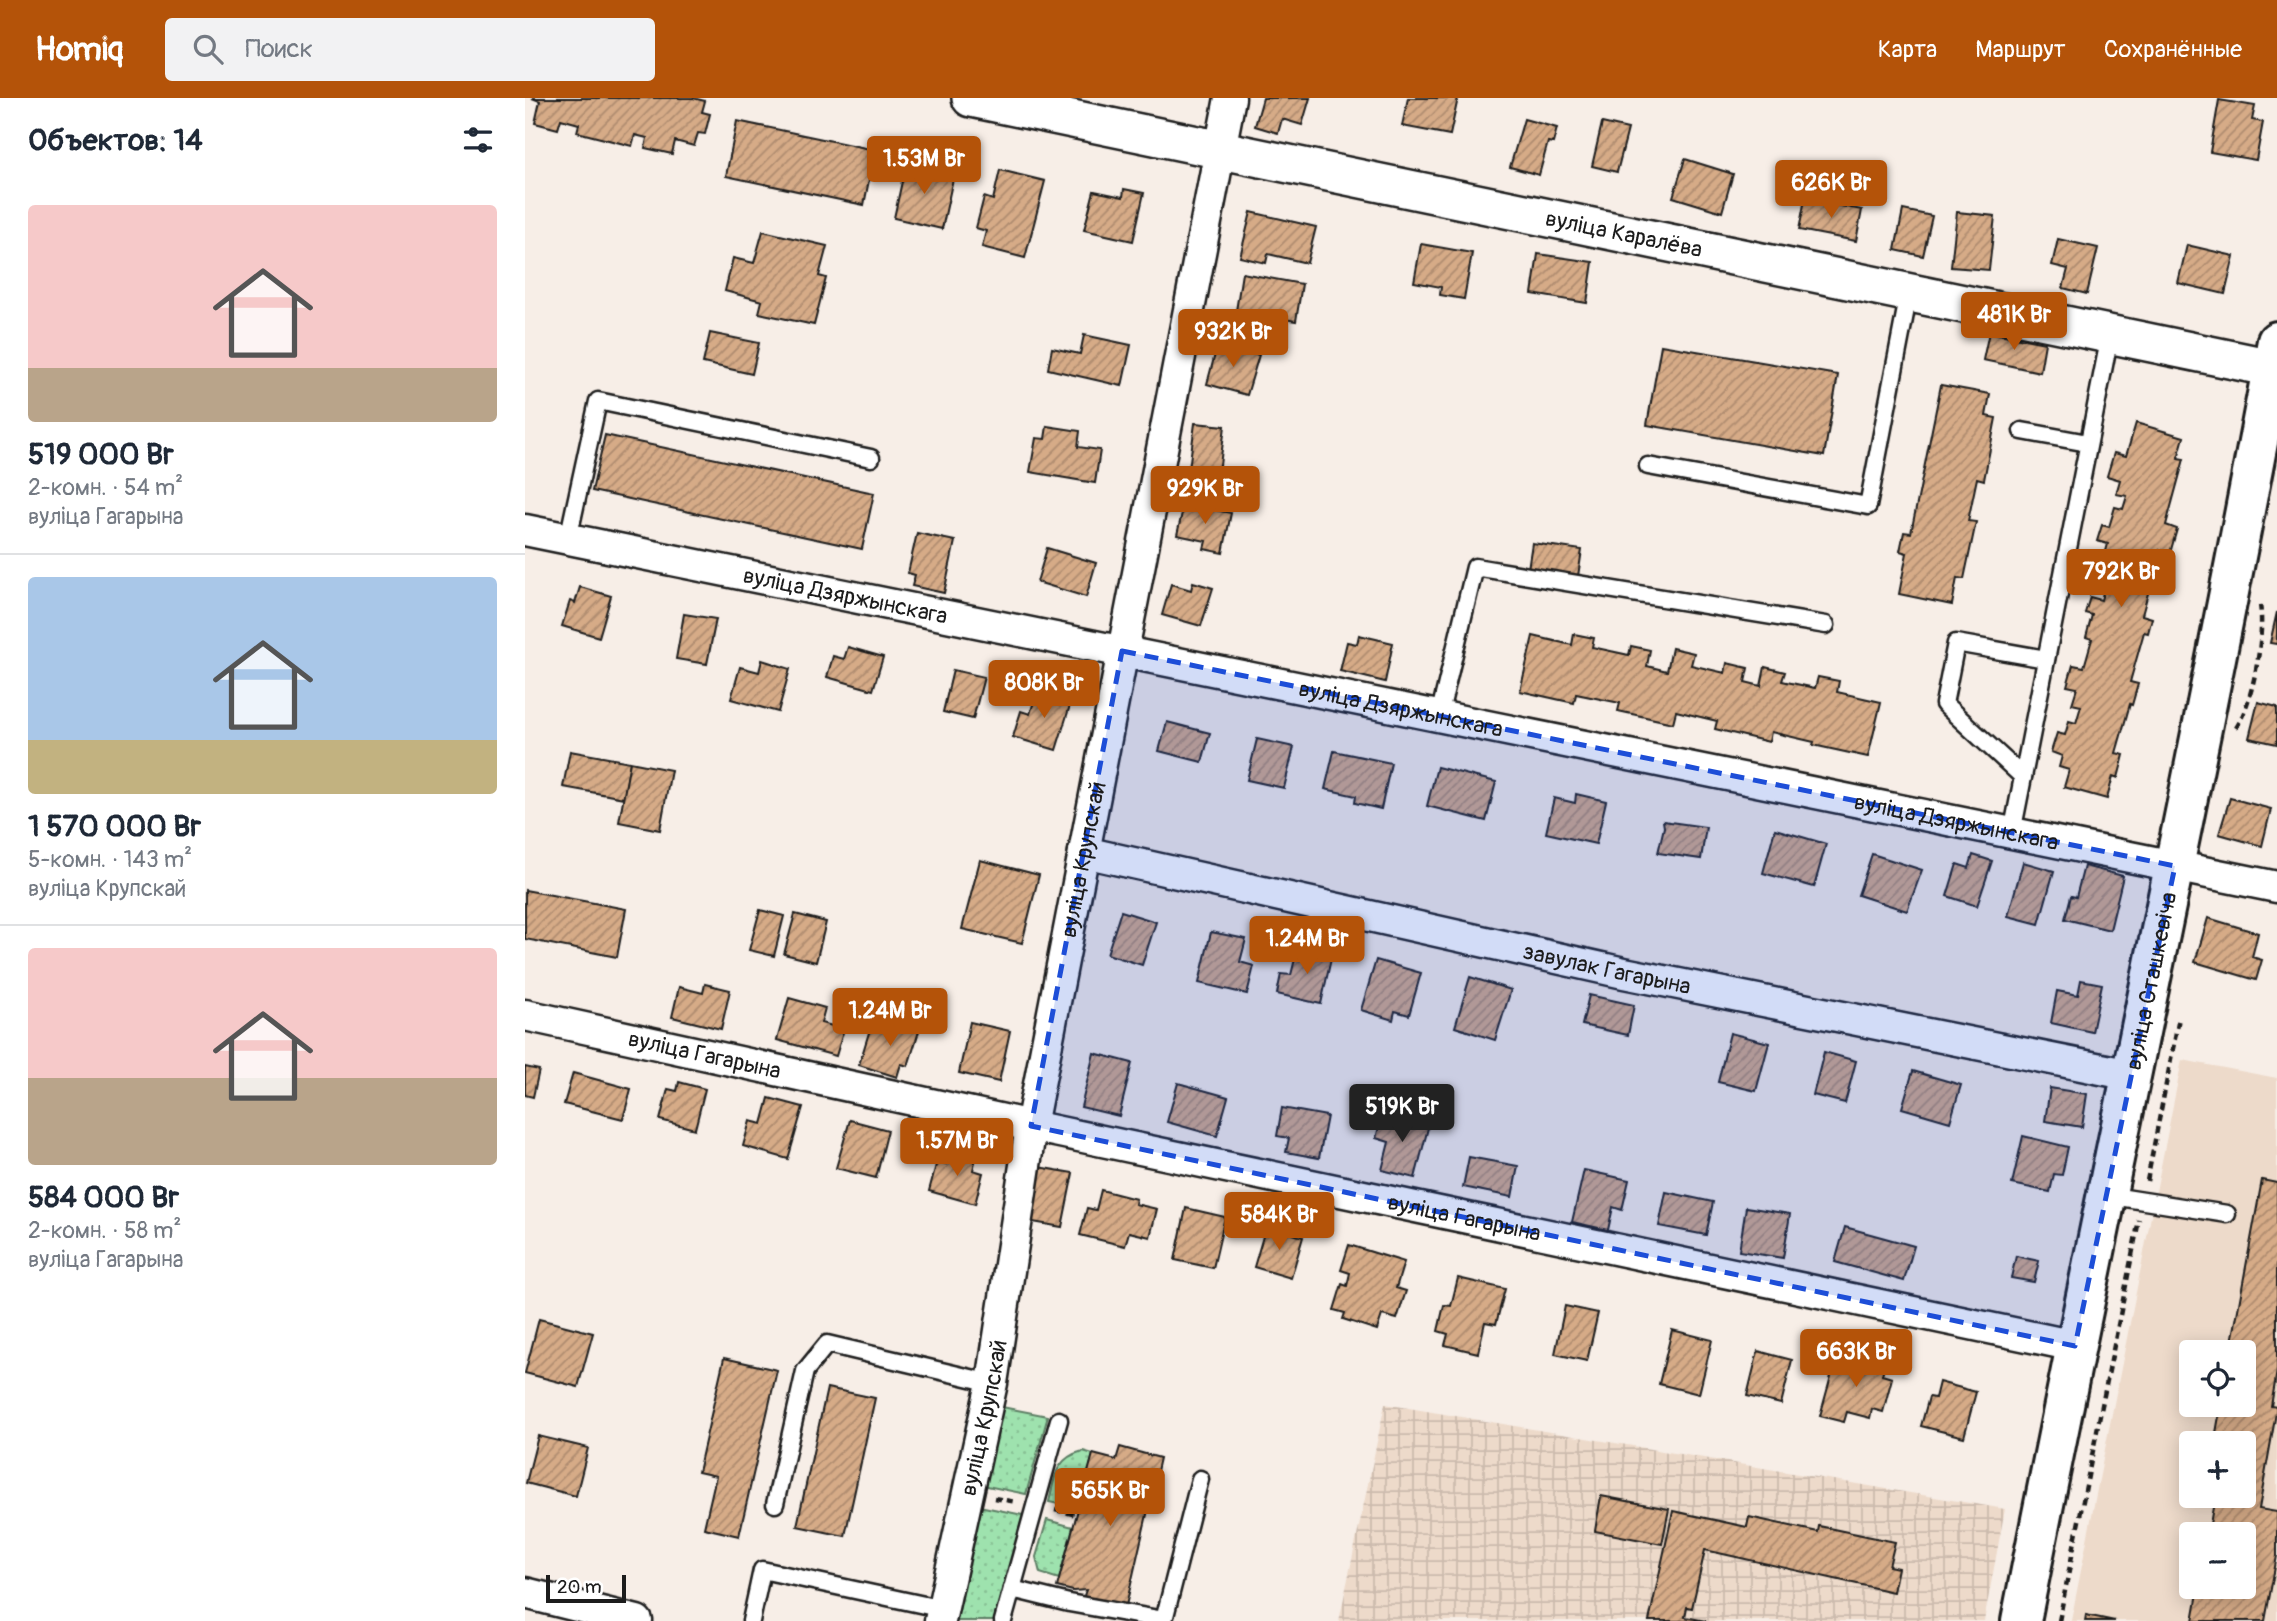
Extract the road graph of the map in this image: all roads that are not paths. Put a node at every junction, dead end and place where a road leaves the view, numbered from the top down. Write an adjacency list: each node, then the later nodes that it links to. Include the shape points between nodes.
1 (971, 98): 3 (street, вуліца Каралёва)
2 (1230, 98): 3 (street, вуліца Крупскай)
3 (1218, 150): 4 (street, вуліца Каралёва); 14 (street, вуліца Крупскай)
4 (1909, 293): 5 (street, вуліца Каралёва); 10 (lane, via 1868,506)
5 (2110, 335): 6 (street, вуліца Каралёва); 8 (lane)
6 (2275, 360): 20 (main road, вуліца Сташкевіча)
7 (2022, 431): 8 (lane)
8 (2088, 443): 15 (lane)
9 (871, 458): 12 (lane, via 598,401)
10 (1648, 466)
11 (525, 530): 12 (street, вуліца Дзяржынскага)
12 (568, 539): 14 (street, вуліца Дзяржынскага)
13 (1826, 625): 16 (lane, via 1475,567)
14 (1122, 651): 16 (street, вуліца Дзяржынскага); 19 (street, вуліца Крупскай)
15 (2046, 659): 17 (lane); 17 (lane, via 1956,643 1944,704)
16 (1439, 716): 18 (street, вуліца Дзяржынскага)
17 (2023, 777): 18 (lane)
18 (2012, 833): 20 (street, вуліца Дзяржынскага)
19 (1084, 852): 23 (street, завулак Гагарына, via 1624,973); 24 (street, вуліца Крупскай)
20 (2175, 866): 21 (street, вуліца Дзяржынскага); 23 (main road, вуліца Сташкевіча)
21 (2277, 887)
22 (525, 1015): 24 (street, вуліца Гагарына)
23 (2131, 1074): 25 (main road, вуліца Сташкевіча)
24 (1031, 1126): 27 (street, вуліца Гагарына); 28 (street, вуліца Крупскай)
25 (2125, 1198): 26 (lane); 27 (main road, вуліца Сташкевіча)
26 (2227, 1214)
27 (2075, 1346): 38 (main road, вуліца Сташкевіча)
28 (992, 1383): 31 (lane, via 827,1344 805,1371); 34 (street, вуліца Крупскай)
29 (1059, 1420): 32 (lane)
30 (1200, 1479): 32 (lane, via 1164,1620)
31 (775, 1504)
32 (1012, 1589): 37 (lane)
33 (525, 1593): 35 (street)
34 (942, 1615): 36 (lane, via 762,1570)
35 (637, 1621)
36 (751, 1621)
37 (1003, 1621)
38 (2021, 1621)

